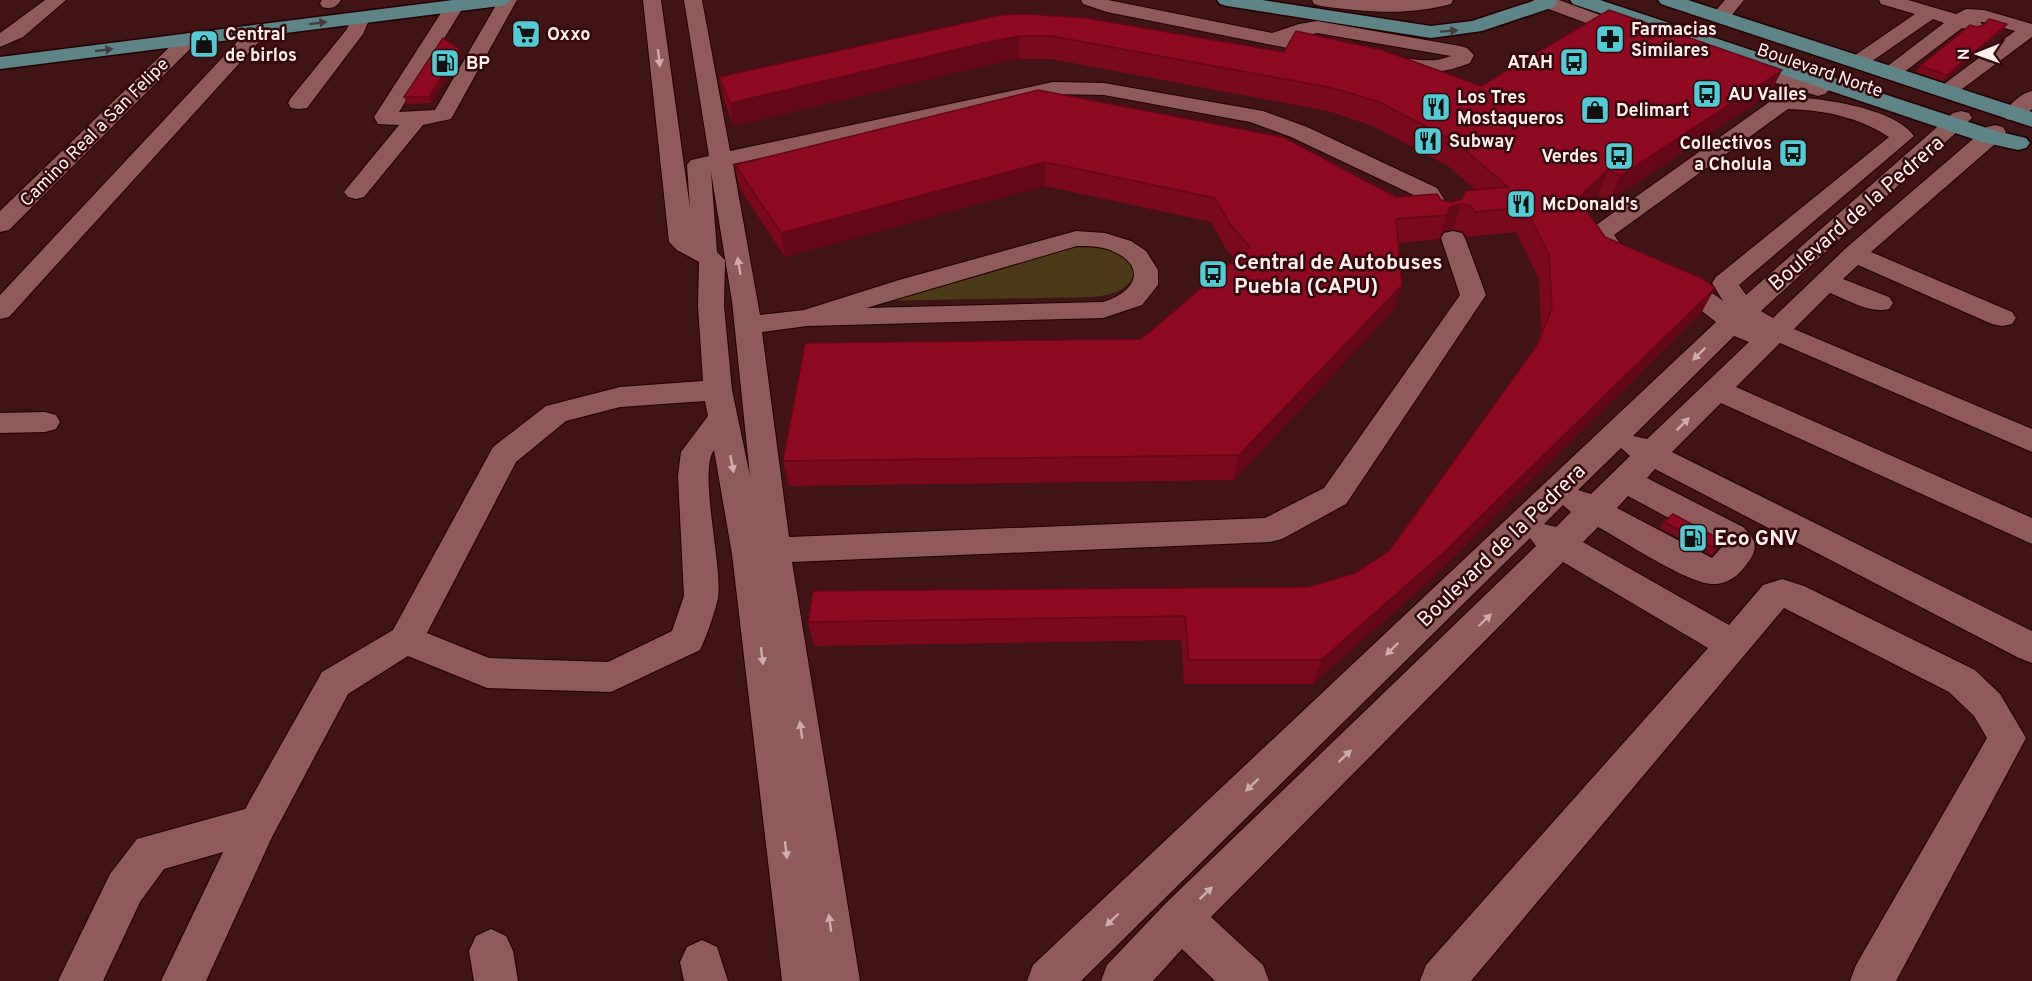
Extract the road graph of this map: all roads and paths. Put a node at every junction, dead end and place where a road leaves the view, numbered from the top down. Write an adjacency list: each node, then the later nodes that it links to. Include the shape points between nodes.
1 (57, 0): 30 (street)
2 (500, 0): 18 (main road)
3 (508, 0): 45 (street, via 443,114)
4 (652, 0): 50 (street, one-way to 50, via 682,242)
5 (677, 0): 42 (street)
6 (693, 0): 47 (street, via 708,99)
7 (1227, 0): 14 (main road, one-way to 14, via 1431,32 1476,27)
8 (1321, 0): 16 (street, via 1394,8)
9 (1580, 0): 17 (main road)
10 (1668, 0): 22 (main road)
11 (1735, 0): 22 (street)
12 (1888, 0): 21 (street)
13 (331, 2): 20 (main road); 29 (main road)
14 (1544, 2): 39 (street, via 1777,84)
15 (1099, 3): 25 (street); 25 (street, via 1100,23 1112,27 1206,43 1220,40)
16 (1435, 3)
17 (1607, 4): 19 (main road, Boulevard Norte); 39 (street, via 1614,15 1635,28 1755,72); 40 (main road)
18 (455, 6): 20 (main road); 45 (street, via 385,117)
19 (1648, 7): 44 (main road, Boulevard Norte, via 1790,59); 46 (main road, Boulevard Norte)
20 (358, 9): 24 (main road, one-way to 20); 43 (street, via 356,30)
21 (1929, 12): 23 (street); 34 (street)
22 (1720, 17): 34 (main road)
23 (1966, 23): 26 (street, via 1966,15 1973,14); 36 (street)
24 (258, 30): 27 (main road); 55 (street)
25 (1230, 30): 28 (street)
26 (2024, 37): 37 (street); 38 (street, Boulevard de la Pedrera)
27 (189, 39): 32 (main road, one-way to 27); 49 (street, Camino Real a San Felipe)
28 (1274, 39): 31 (street); 33 (street, via 1317,27 1464,55 1463,59 1440,68 1418,69)
29 (22, 42): 30 (main road); 32 (main road, via 12,51 17,56)
30 (0, 43)
31 (1351, 55)
32 (46, 58): 35 (main road)
33 (1374, 60)
34 (1858, 62): 36 (main road)
35 (0, 63)
36 (1892, 72): 44 (main road)
37 (1967, 77): 38 (street); 44 (street)
38 (1988, 84): 44 (street, Boulevard de la Pedrera)
39 (1818, 90): 40 (street)
40 (1869, 96): 44 (main road)
41 (2032, 97): 46 (street, Boulevard de la Pedrera)
42 (690, 101)
43 (299, 104)
44 (1959, 108): 46 (main road, Boulevard Norte); 57 (street, Boulevard de la Pedrera)
45 (416, 119): 48 (street)
46 (2016, 132): 51 (street, Boulevard de la Pedrera)
47 (706, 156): 50 (street); 56 (street, one-way to 47); 75 (street, via 1053,88 1104,88 1255,116 1299,132 1429,193 1448,228 1473,295 1335,496 1270,530)
48 (356, 192)
49 (0, 225)
50 (705, 254): 54 (street, via 711,260)
51 (1854, 254): 52 (street, Boulevard de la Pedrera); 59 (street)
52 (1826, 282): 53 (street); 60 (street, Boulevard de la Pedrera)
53 (1880, 303)
54 (711, 306): 56 (street); 63 (street)
55 (0, 311)
56 (746, 313): 58 (street); 61 (street)
57 (1738, 317): 57 (street, via 1725,283 1903,136 1892,128 1838,109 1809,102 1782,103 1601,233 1612,252); 60 (street); 66 (street, Boulevard de la Pedrera, one-way to 66)
58 (807, 318): 58 (street, via 1103,310 1133,299 1146,285 1147,272 1141,260 1121,245 1076,238)
59 (2002, 318)
60 (1770, 337): 62 (street, Boulevard de la Pedrera); 67 (street)
61 (751, 361): 63 (street); 75 (street)
62 (1717, 390): 68 (street, Boulevard de la Pedrera, one-way to 62); 73 (street)
63 (720, 391): 75 (street, one-way to 75); 76 (street, via 620,397 556,413 504,455); 76 (street, via 696,452 701,596 687,640 611,677 487,673)
64 (45, 422): 65 (street)
65 (0, 423)
66 (1614, 435): 68 (street); 70 (street, Boulevard de la Pedrera)
67 (2032, 441)
68 (1652, 455): 69 (street, Boulevard de la Pedrera); 78 (street)
69 (1626, 481): 71 (street, Boulevard de la Pedrera); 71 (street, via 1731,536 1739,543 1739,550 1716,573)
70 (1558, 490): 71 (street); 72 (street, Boulevard de la Pedrera)
71 (1595, 511): 74 (street, Boulevard de la Pedrera)
72 (1524, 522): 74 (street); 85 (street, Boulevard de la Pedrera, one-way to 85)
73 (2032, 532)
74 (1560, 546): 77 (street); 80 (street, Boulevard de la Pedrera, one-way to 74)
75 (762, 552): 83 (street, one-way to 83); 84 (street, one-way to 75)
76 (406, 640): 79 (street, via 335,683)
77 (1733, 645): 88 (street); 89 (street, via 1775,595 1792,596 1962,681 1987,705 2007,738)
78 (2032, 648)
79 (258, 824): 81 (street, via 151,853 125,888); 82 (street)
80 (1180, 918): 86 (street, Boulevard de la Pedrera); 87 (street)
81 (80, 981)
82 (183, 981)
83 (804, 981)
84 (838, 981)
85 (1049, 981)
86 (1123, 981)
87 (1247, 981)
88 (1442, 981)
89 (1872, 981)

